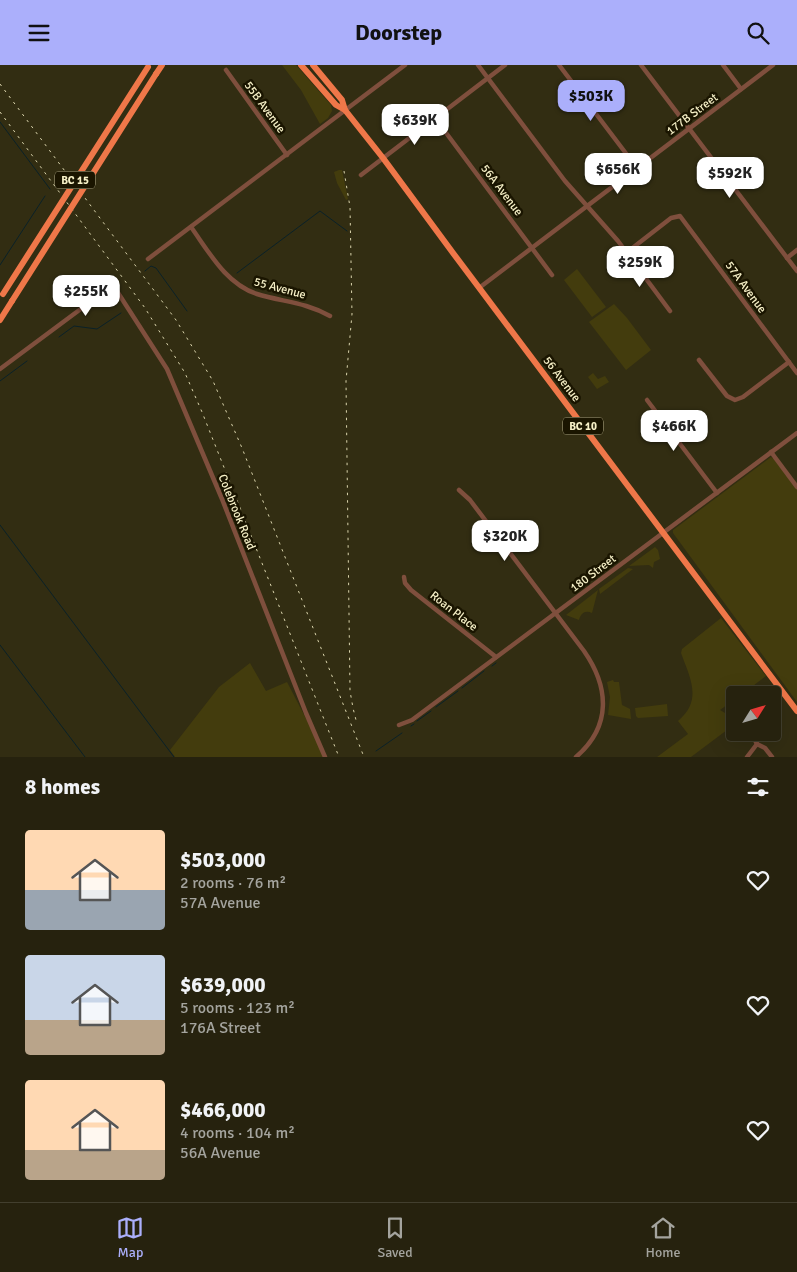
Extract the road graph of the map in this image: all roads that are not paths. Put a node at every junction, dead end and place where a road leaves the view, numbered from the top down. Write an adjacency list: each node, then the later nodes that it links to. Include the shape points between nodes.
1 (162, 65): 36 (highway, BC 15, bridge)
2 (301, 65): 16 (highway, 56 Avenue / BC 10, via 336,105)
3 (313, 65): 16 (highway, 56 Avenue / BC 10, via 342,100)
4 (405, 65): 12 (street)
5 (478, 65): 14 (street)
6 (505, 65): 14 (street)
7 (559, 65): 21 (street)
8 (641, 65): 18 (street)
9 (723, 65): 15 (street)
10 (773, 65): 15 (street, 177B Street)
11 (148, 66): 33 (highway, BC 15, bridge)
12 (397, 67): 16 (street)
13 (226, 70): 19 (street, 55B Avenue)
14 (488, 78): 17 (street); 23 (street)
15 (741, 89): 18 (street, 177B Street)
16 (345, 110): 19 (street); 20 (highway, 56 Avenue / BC 10)
17 (435, 118): 20 (street); 25 (street, 56A Avenue)
18 (689, 129): 21 (street, 177B Street); 28 (street)
19 (287, 155): 24 (street)
20 (383, 158): 22 (street); 32 (highway, 56 Avenue / BC 10)
21 (637, 168): 23 (street, 177B Street)
22 (361, 175)
23 (587, 206): 25 (street, 177B Street); 27 (street)
24 (190, 227): 29 (street); 35 (street, 55 Avenue, via 234,282 257,294 301,303)
25 (532, 247): 31 (street, 56A Avenue); 32 (street, 177B Street)
26 (797, 250): 28 (street)
27 (626, 253): 34 (street); 38 (street, 57A Avenue, via 678,215)
28 (787, 258): 30 (street)
29 (148, 259)
30 (797, 271)
31 (552, 275)
32 (479, 288): 47 (highway, 56 Avenue / BC 10)
33 (1, 296)
34 (670, 311)
35 (330, 316)
36 (0, 320)
37 (700, 360): 38 (street, via 727,396 735,400)
38 (789, 362): 40 (street, 57A Avenue)
39 (0, 369): 55 (street, Colebrook Road, via 113,285 167,369)
40 (797, 373)
41 (647, 400): 46 (street)
42 (797, 433): 43 (street, 180 Street)
43 (771, 452): 44 (street); 46 (street, 180 Street)
44 (797, 487)
45 (459, 490): 49 (street, via 470,500)
46 (717, 493): 47 (street, 180 Street)
47 (664, 533): 49 (street, 180 Street); 51 (highway, 56 Avenue / BC 10)
48 (404, 577): 50 (street, Roan Place, via 411,590)
49 (555, 613): 50 (street, 180 Street); 56 (street, via 591,661 602,688 599,724 589,743)
50 (496, 657): 52 (street, 180 Street, via 412,719)
51 (797, 711)
52 (398, 725)
53 (755, 741): 54 (street)
54 (757, 744): 57 (street); 58 (street)
55 (325, 757)
56 (576, 757)
57 (747, 757)
58 (772, 757)

